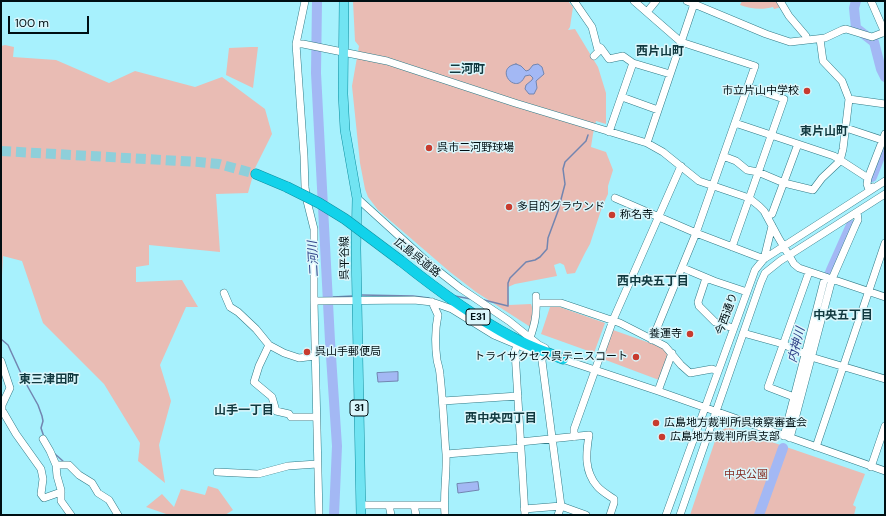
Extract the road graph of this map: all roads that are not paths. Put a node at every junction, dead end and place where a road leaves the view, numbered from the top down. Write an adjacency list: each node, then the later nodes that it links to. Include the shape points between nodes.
1 (305, 1): 14 (street)
2 (344, 1): 16 (main road, 呉平谷線 / 31)
3 (574, 1): 15 (street, via 592,27)
4 (634, 1): 9 (street)
5 (656, 1): 9 (street)
6 (780, 1): 12 (street)
7 (871, 1): 10 (street)
8 (691, 3): 12 (street, via 790,42); 13 (street)
9 (647, 12): 13 (street)
10 (885, 33): 11 (street, via 872,37 846,29)
11 (820, 38): 12 (street); 22 (street, via 823,61 842,81)
12 (807, 40)
13 (681, 42): 19 (street); 20 (street, via 755,66)
14 (300, 44): 16 (street); 64 (street, via 305,187 314,230)
15 (597, 46): 17 (street, via 598,52); 18 (street, via 609,59 623,56)
16 (344, 53): 27 (street, via 386,61); 43 (main road, 呉平谷線 / 31, via 345,130)
17 (594, 56)
18 (633, 63): 19 (street); 21 (street)
19 (670, 74): 24 (street)
20 (748, 87): 25 (street); 28 (street, via 784,99)
21 (622, 97): 24 (street); 27 (street)
22 (849, 99): 23 (street); 26 (street)
23 (885, 104)
24 (658, 110): 30 (street)
25 (735, 123): 28 (street); 32 (street)
26 (846, 128): 29 (street); 33 (street)
27 (609, 132): 30 (street)
28 (771, 136): 31 (street); 35 (street)
29 (884, 139): 37 (street)
30 (647, 143): 34 (street)
31 (798, 144): 33 (street, via 834,156); 39 (street)
32 (723, 156): 35 (street, via 736,160 746,170); 40 (street)
33 (840, 161): 37 (street); 39 (street, via 813,190)
34 (681, 166): 40 (street, via 699,181); 48 (street)
35 (758, 172): 39 (street); 45 (street)
36 (256, 174): 79 (highway, 広島呉道路 / E31, bridge, via 287,186 345,219 438,290 486,322 514,338)
37 (868, 178): 41 (street)
38 (885, 179): 41 (street, 今西通り)
39 (784, 183): 47 (street, via 772,214)
40 (713, 185): 45 (street); 50 (street)
41 (869, 190): 52 (street, 今西通り)
42 (885, 194): 46 (street, 今西通り)
43 (357, 198): 65 (main road, 呉平谷線 / 31); 70 (street, via 432,266)
44 (615, 198): 48 (street)
45 (749, 198): 47 (street); 53 (street)
46 (857, 212): 54 (street, 今西通り); 59 (street, via 858,220)
47 (767, 216): 49 (street)
48 (658, 218): 50 (street); 67 (street)
49 (772, 226): 52 (street); 55 (street)
50 (696, 233): 53 (street); 56 (street)
51 (885, 243): 60 (street)
52 (784, 246): 54 (street); 55 (street, 今西通り)
53 (732, 247): 55 (street)
54 (789, 255): 57 (street, via 794,264); 69 (street, 今西通り, via 765,273)
55 (764, 259): 61 (street, 今西通り, via 755,270)
56 (683, 268): 58 (street); 71 (street)
57 (809, 272): 59 (street); 72 (street)
58 (706, 278): 61 (street); 68 (street, via 699,306 715,322)
59 (828, 278): 60 (street); 77 (street)
60 (868, 291): 63 (street); 81 (street)
61 (747, 292): 68 (street, 今西通り)
62 (224, 293): 73 (street, via 230,307 256,329)
63 (885, 297)
64 (316, 301): 65 (street); 78 (street)
65 (354, 301): 66 (street); 106 (main road, 呉平谷線 / 31)
66 (432, 302): 74 (street, via 452,310); 88 (street, via 438,315 436,346)
67 (613, 320): 70 (street, via 561,303 536,300 536,322); 71 (street); 82 (street)
68 (733, 328): 83 (street, 今西通り)
69 (743, 333): 72 (street); 90 (street, 今西通り)
70 (530, 338): 82 (street, via 539,345)
71 (652, 340): 75 (street, via 665,346)
72 (783, 344): 77 (street); 87 (street, via 768,387)
73 (269, 345): 78 (street, via 299,358); 91 (street, via 254,382 272,397 276,411 289,414 291,417)
74 (517, 346): 76 (street); 86 (street, via 515,351)
75 (672, 353): 83 (street, via 690,373); 85 (street)
76 (543, 355): 79 (street); 96 (street)
77 (808, 355): 81 (street); 87 (street); 94 (street)
78 (315, 356): 91 (street)
79 (563, 359): 82 (street)
80 (1, 361): 105 (street, via 10,388 2,410 41,469 41,494 44,498)
81 (842, 365): 84 (street); 98 (street)
82 (596, 371): 85 (street); 93 (street, via 574,429)
83 (718, 371): 89 (street, 今西通り)
84 (885, 379)
85 (658, 391): 89 (street)
86 (518, 396): 88 (street); 97 (street)
87 (794, 397): 94 (street)
88 (443, 401): 99 (street)
89 (705, 408): 90 (street); 122 (street, 今西通り)
90 (715, 412): 94 (street); 123 (street, 今西通り)
91 (316, 417): 100 (street)
92 (885, 426): 102 (street)
93 (574, 437): 96 (street); 121 (street, via 589,435 587,464 597,487 614,499)
94 (787, 437): 98 (street)
95 (43, 439): 101 (street)
96 (552, 439): 97 (street); 110 (street)
97 (521, 445): 99 (street); 111 (street)
98 (816, 447): 102 (street)
99 (446, 454): 109 (street)
100 (317, 464): 103 (street, via 288,466 258,474); 114 (street)
101 (56, 465): 105 (street); 113 (street, via 69,465 79,475 92,482 98,492 109,500)
102 (872, 467): 104 (street)
103 (217, 472)
104 (885, 472)
105 (61, 492): 112 (street, via 61,502)
106 (361, 504): 107 (street); 115 (main road, 呉平谷線 / 31)
107 (389, 505): 108 (street); 116 (street)
108 (414, 505): 109 (street); 117 (street)
109 (444, 505): 118 (street)
110 (561, 506): 111 (street); 119 (street); 120 (street)
111 (524, 512)
112 (71, 515)
113 (118, 515)
114 (319, 515)
115 (361, 515)
116 (391, 515)
117 (416, 515)
118 (445, 515)
119 (558, 515)
120 (586, 515)
121 (610, 515)
122 (666, 515)
123 (680, 515)

